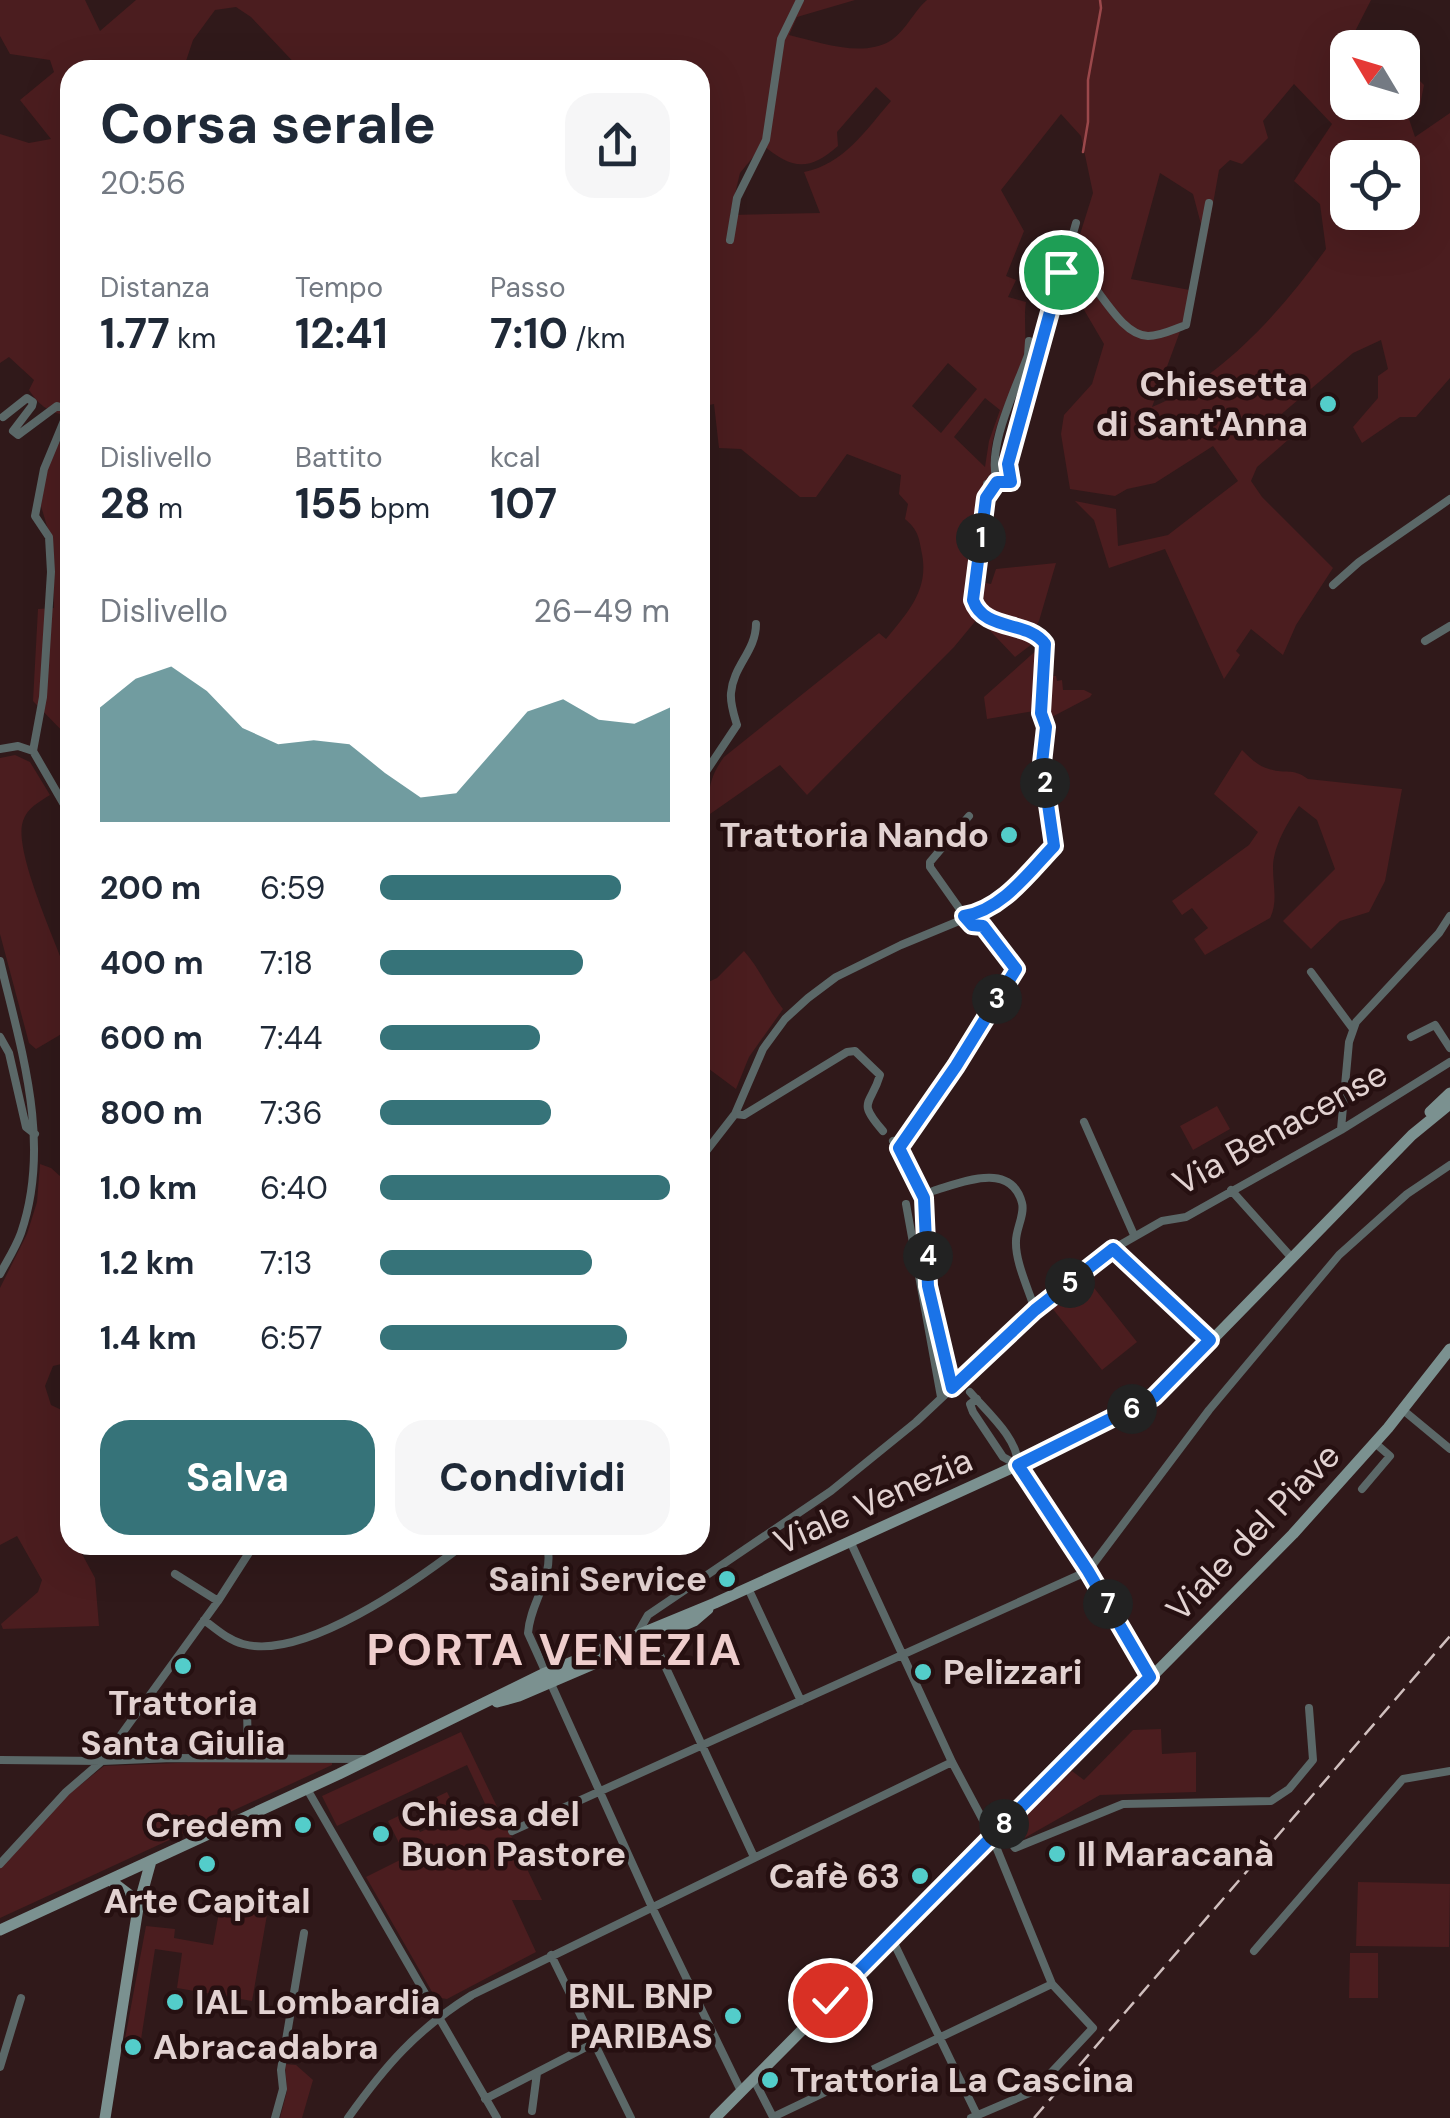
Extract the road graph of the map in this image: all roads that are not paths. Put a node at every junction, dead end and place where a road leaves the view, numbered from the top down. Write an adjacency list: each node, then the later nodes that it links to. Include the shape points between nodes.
1 (800, 0): 2 (street, via 781,39 766,140)
2 (747, 177): 3 (street); 6 (street)
3 (748, 189)
4 (1209, 203): 7 (street, via 1186,325 1159,335 1134,333 1082,268)
5 (1076, 223): 7 (street)
6 (730, 240)
7 (1065, 257): 12 (street, via 1008,464 1011,482)
8 (1029, 342): 12 (street, via 997,444)
9 (60, 407): 10 (street, via 18,434 13,431 33,402 27,398)
10 (3, 418)
11 (60, 430): 19 (street, via 36,516 49,537 51,572)
12 (992, 483): 23 (street, via 973,600 992,621 1044,639 1042,763 1054,846 1007,895)
13 (1450, 499): 14 (street)
14 (1332, 585)
15 (756, 624): 20 (street, via 755,645 731,691 737,726)
16 (1450, 626): 17 (street)
17 (1425, 640)
18 (0, 749): 19 (street)
19 (33, 751): 21 (street)
20 (710, 764)
21 (60, 798)
22 (968, 816): 23 (street, via 930,862)
23 (964, 916): 34 (street, via 836,977 808,998 763,1048); 52 (street, via 983,926 1016,969 956,1066 896,1145 924,1198 928,1286)
24 (1450, 916): 27 (street)
25 (0, 961): 38 (street)
26 (1311, 972): 27 (street)
27 (1353, 1029): 36 (street)
28 (0, 1037): 38 (street, via 26,1127)
29 (1411, 1038): 30 (street, Via Benacense, via 1435,1024)
30 (1450, 1048)
31 (1450, 1062): 36 (street, Via Benacense)
32 (1450, 1092): 39 (street, Viale Venezia)
33 (1450, 1104): 39 (street, Viale Venezia)
34 (735, 1114): 37 (street, via 744,1115 855,1051 880,1074 865,1104); 40 (street)
35 (1084, 1122): 45 (street)
36 (1341, 1130): 42 (street, Via Benacense)
37 (882, 1131)
38 (35, 1134): 48 (street, via 21,1233)
39 (1412, 1135): 47 (street, Viale Venezia)
40 (710, 1146)
41 (1450, 1165): 63 (street, via 1339,1256)
42 (1231, 1190): 45 (street, Via Benacense); 47 (street)
43 (933, 1191): 49 (street, via 984,1176 1002,1179 1017,1192 1024,1206 1015,1244)
44 (906, 1204): 53 (street)
45 (1134, 1235): 46 (street, Via Benacense)
46 (1113, 1249): 49 (street, Via Benacense); 50 (street)
47 (1291, 1257): 50 (street, Viale Venezia)
48 (0, 1274)
49 (1035, 1310): 52 (street, Via Benacense)
50 (1210, 1340): 57 (street, Viale Venezia, via 1154,1397)
51 (1450, 1349): 54 (street, Viale del Piave)
52 (952, 1388): 53 (street, Via Benacense)
53 (942, 1397): 69 (street, Via Benacense, via 831,1491 648,1614)
54 (1402, 1410): 55 (street, Viale del Piave); 56 (street)
55 (1375, 1443): 58 (street, Viale del Piave, via 1390,1456); 72 (street, Viale del Piave)
56 (1450, 1449)
57 (1018, 1465): 57 (street, via 1004,1457 971,1399 1018,1450); 59 (street, Viale Venezia); 63 (street)
58 (1362, 1489)
59 (850, 1541): 65 (street, Viale Venezia); 71 (street)
60 (247, 1555): 66 (street)
61 (450, 1555): 68 (street, via 403,1591 298,1641 246,1645)
62 (547, 1555): 73 (street, via 547,1578 528,1633)
63 (1088, 1571): 71 (street); 72 (street)
64 (178, 1573): 66 (street)
65 (748, 1588): 67 (street, Viale Venezia); 74 (street)
66 (218, 1601): 68 (street)
67 (715, 1603): 69 (street, Viale Venezia); 70 (street, Viale Venezia)
68 (204, 1620): 81 (street)
69 (636, 1636): 73 (street, Viale Venezia)
70 (653, 1640): 73 (street, Viale Venezia); 77 (street)
71 (903, 1655): 74 (street); 82 (street)
72 (1150, 1677): 87 (street, Viale del Piave)
73 (547, 1678): 79 (street, Viale Venezia); 85 (street)
74 (801, 1701): 77 (street)
75 (248, 1708): 78 (street)
76 (1309, 1708): 87 (street, via 1313,1760 1272,1801 1123,1804 1016,1848)
77 (703, 1745): 85 (street); 88 (street)
78 (248, 1758): 79 (street); 81 (street)
79 (373, 1758): 84 (street, Viale Venezia)
80 (0, 1760): 81 (street)
81 (102, 1761): 90 (street)
82 (952, 1762): 87 (street); 88 (street)
83 (1450, 1771): 97 (street, via 1402,1779)
84 (307, 1789): 89 (street, Viale Venezia); 101 (street)
85 (600, 1792): 86 (street); 92 (street)
86 (512, 1831)
87 (996, 1833): 96 (street, Viale del Piave); 99 (street)
88 (754, 1856): 92 (street)
89 (151, 1861): 91 (street, Viale Venezia); 93 (street)
90 (0, 1864)
91 (110, 1880): 93 (street); 94 (street, Viale Venezia)
92 (652, 1906): 98 (street); 107 (street)
93 (138, 1908): 111 (street)
94 (0, 1930)
95 (304, 1933): 112 (street)
96 (892, 1938): 102 (street); 106 (street, Viale del Piave)
97 (1254, 1951)
98 (551, 1954): 101 (street); 103 (street)
99 (1052, 1984): 102 (street); 110 (street, via 1093,2028 1034,2090)
100 (21, 1998): 104 (street)
101 (439, 2016): 108 (street); 113 (street, via 398,2052)
102 (940, 2037): 106 (street, via 772,2117); 110 (street)
103 (594, 2044): 105 (street); 115 (street)
104 (0, 2067)
105 (537, 2073): 108 (street); 109 (street)
106 (753, 2078): 107 (street, Viale del Piave)
107 (741, 2090): 116 (street, Viale del Piave)
108 (485, 2099): 114 (street)
109 (532, 2110)
110 (974, 2117)
111 (105, 2118)
112 (275, 2118)
113 (348, 2118)
114 (497, 2118)
115 (632, 2118)
116 (715, 2118)

